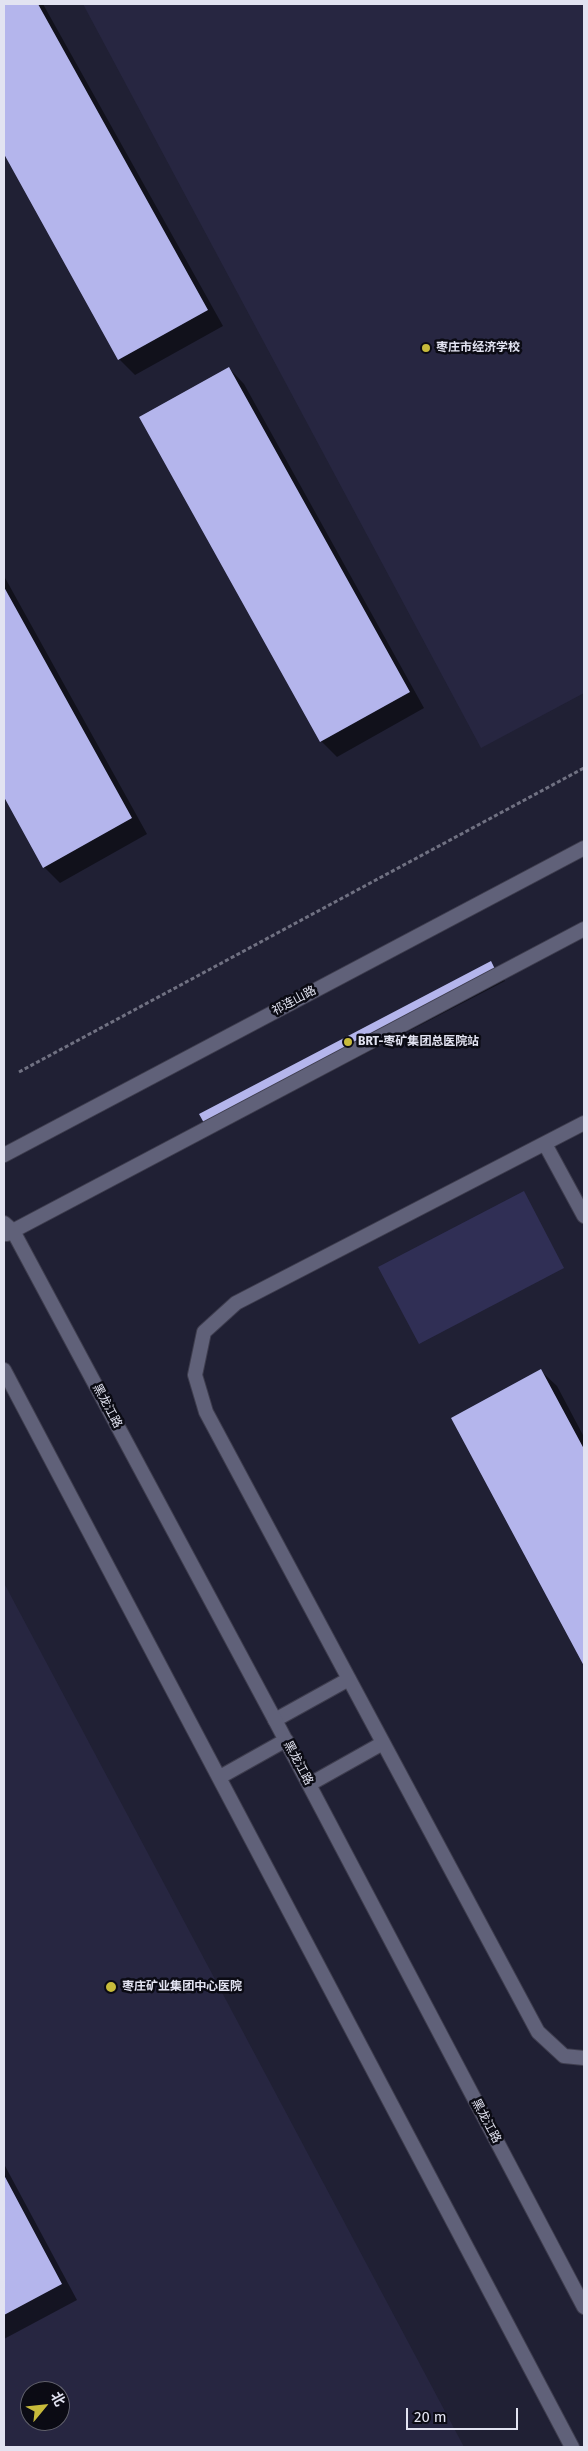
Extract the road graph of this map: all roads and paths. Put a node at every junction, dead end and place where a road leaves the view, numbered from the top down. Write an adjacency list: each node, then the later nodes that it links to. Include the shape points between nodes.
1 (584, 768): 4 (path)
2 (584, 848): 7 (main road, 祁连山路)
3 (584, 929): 9 (main road)
4 (19, 1072)
5 (584, 1123): 6 (main road)
6 (545, 1144): 8 (main road); 11 (main road, via 236,1303 204,1332 194,1375 206,1412)
7 (4, 1155)
8 (584, 1216)
9 (7, 1230): 12 (main road, 黑龙江路)
10 (4, 1370): 15 (main road)
11 (349, 1680): 12 (main road); 14 (main road)
12 (275, 1720): 13 (main road, 黑龙江路)
13 (286, 1740): 15 (main road); 16 (main road, 黑龙江路)
14 (384, 1744): 16 (main road); 17 (main road, via 538,2032 564,2056)
15 (220, 1777): 19 (main road)
16 (310, 1784): 18 (main road, 黑龙江路)
17 (584, 2058)
18 (584, 2307)
19 (572, 2447)

